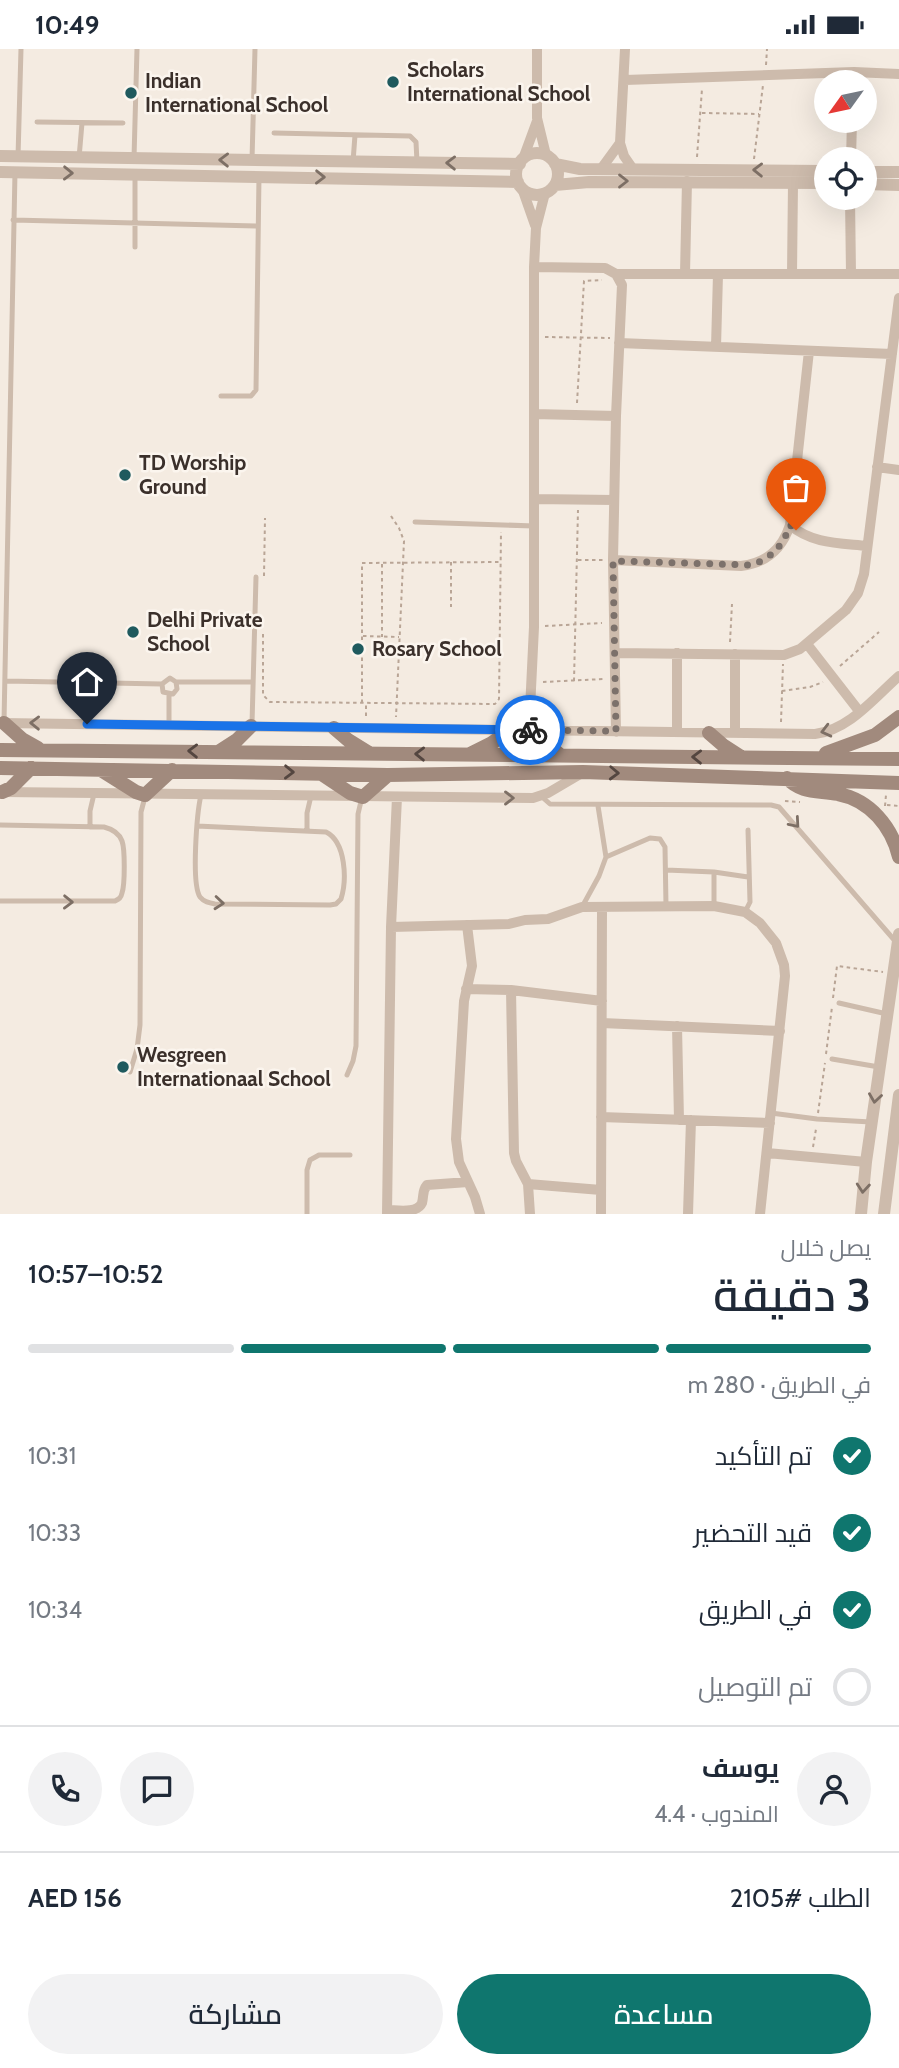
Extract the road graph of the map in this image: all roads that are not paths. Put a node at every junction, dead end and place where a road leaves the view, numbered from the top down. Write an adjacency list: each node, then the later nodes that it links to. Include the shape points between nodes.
1 (21, 49): 18 (lane)
2 (137, 49): 20 (lane)
3 (255, 49): 22 (lane)
4 (537, 49): 10 (street)
5 (625, 49): 9 (street)
6 (899, 75): 8 (street)
7 (814, 76): 9 (street)
8 (877, 76)
9 (625, 80): 16 (street)
10 (537, 118): 21 (street); 23 (street)
11 (37, 123): 12 (lane)
12 (82, 123): 13 (lane); 19 (lane)
13 (123, 124)
14 (274, 133): 15 (lane)
15 (355, 135): 24 (lane); 25 (lane, via 413,137)
16 (620, 143): 26 (street); 27 (street)
17 (0, 156): 18 (street)
18 (18, 157): 19 (street)
19 (79, 158): 20 (street)
20 (134, 158): 22 (street, one-way to 20)
21 (551, 159): 23 (street, via 538,153); 26 (street, via 571,168); 41 (street, via 558,171)
22 (252, 160): 24 (street)
23 (521, 161): 25 (street, one-way to 25); 38 (street, via 517,170)
24 (353, 162): 25 (street)
25 (418, 162)
26 (601, 169): 27 (street)
27 (633, 169): 28 (street, one-way to 27)
28 (814, 171)
29 (877, 171): 32 (street)
30 (0, 172): 31 (street)
31 (15, 172): 33 (street, one-way to 33); 43 (lane)
32 (899, 172)
33 (135, 174): 34 (street); 44 (lane)
34 (260, 176): 38 (street, one-way to 38); 45 (lane)
35 (687, 181): 36 (street); 41 (street, one-way to 35, via 578,182); 49 (street)
36 (793, 183): 37 (street); 51 (street)
37 (814, 183)
38 (520, 185): 41 (street, via 533,194); 46 (street)
39 (877, 186): 40 (street)
40 (897, 188)
41 (550, 189): 46 (street)
42 (850, 210): 52 (street)
43 (13, 220): 44 (lane); 78 (lane)
44 (135, 223): 45 (lane); 47 (lane)
45 (258, 226): 60 (lane, via 256,390 251,396)
46 (536, 228): 48 (street)
47 (135, 247)
48 (534, 267): 54 (street, via 598,267); 61 (street)
49 (685, 274): 50 (street); 54 (street)
50 (718, 274): 51 (street); 57 (street)
51 (792, 274): 52 (street)
52 (851, 274): 53 (street)
53 (899, 274)
54 (618, 277): 56 (street, via 622,293)
55 (899, 297): 59 (street)
56 (619, 340): 57 (street); 62 (street)
57 (716, 347): 58 (street)
58 (809, 351): 59 (street); 68 (street)
59 (892, 355): 63 (street)
60 (221, 396)
61 (534, 414): 62 (street); 65 (street)
62 (615, 416): 66 (street)
63 (877, 467): 64 (street); 70 (street)
64 (899, 470)
65 (534, 499): 66 (street); 69 (street)
66 (614, 499): 71 (street)
67 (415, 522): 69 (lane)
68 (790, 525): 70 (street, via 818,541); 71 (street, via 776,551 751,565)
69 (534, 526): 90 (street)
70 (867, 546): 73 (street, via 862,584 853,602)
71 (613, 561): 74 (street)
72 (256, 577): 80 (lane)
73 (807, 644): 76 (street, via 784,655); 83 (street)
74 (615, 653): 75 (street); 91 (street)
75 (677, 653): 76 (street); 92 (street)
76 (733, 654): 94 (street)
77 (899, 676): 83 (street)
78 (5, 681): 81 (lane); 85 (lane)
79 (176, 682): 80 (lane); 81 (lane, via 170,678); 82 (lane, via 176,692)
80 (253, 682): 87 (lane)
81 (162, 684): 82 (lane)
82 (169, 695): 86 (lane)
83 (859, 711): 94 (street, one-way to 94, via 824,733)
84 (899, 717): 102 (main road, via 863,741)
85 (2, 723): 86 (street, one-way to 85); 96 (main road)
86 (169, 725): 87 (street)
87 (251, 726): 88 (street); 97 (main road)
88 (334, 728): 89 (street); 98 (main road)
89 (510, 730): 90 (street); 99 (main road)
90 (529, 730): 91 (street); 100 (main road)
91 (616, 731): 92 (street)
92 (677, 732): 93 (street)
93 (709, 733): 94 (street); 101 (main road)
94 (735, 733)
95 (0, 750): 96 (main road)
96 (42, 750): 97 (main road, one-way to 96)
97 (219, 752): 98 (main road)
98 (370, 754): 99 (main road, one-way to 98)
99 (467, 755): 100 (main road)
100 (561, 755): 101 (main road, one-way to 100)
101 (742, 757): 102 (main road)
102 (814, 757): 103 (main road)
103 (899, 759)
104 (0, 768): 105 (main road)
105 (31, 768): 106 (main road); 113 (main road)
106 (100, 769): 107 (main road); 115 (main road)
107 (173, 770): 109 (main road, one-way to 109); 115 (main road)
108 (583, 772): 110 (main road); 111 (main road, one-way to 111); 118 (street)
109 (320, 773): 110 (main road); 119 (main road)
110 (388, 775): 119 (main road)
111 (787, 778): 112 (main road); 128 (main road, via 802,789 838,794 869,808 890,833)
112 (899, 783)
113 (1, 792): 114 (street)
114 (94, 794): 115 (street); 124 (lane)
115 (145, 795): 116 (street); 151 (lane, via 141,812 140,1025)
116 (201, 795): 117 (street); 123 (lane)
117 (311, 796): 119 (street); 125 (lane)
118 (541, 796): 120 (street, one-way to 118); 121 (lane, via 550,804)
119 (363, 797): 120 (street); 152 (lane, via 358,814 356,1046)
120 (397, 797): 139 (street)
121 (598, 806): 127 (lane); 140 (lane, one-way to 140, via 779,807)
122 (0, 825): 124 (lane)
123 (197, 826): 125 (lane); 125 (lane, one-way to 125, via 197,889 207,902 336,904 343,893 341,848 331,834)
124 (90, 827): 132 (lane, one-way to 124, via 118,900 123,891 122,841 109,828)
125 (307, 829)
126 (748, 830): 131 (lane)
127 (606, 857): 129 (lane, via 650,838 660,839); 134 (lane)
128 (899, 857)
129 (666, 870): 130 (lane); 136 (lane)
130 (714, 872): 131 (lane); 133 (lane)
131 (748, 877): 137 (lane, via 750,902)
132 (0, 901)
133 (714, 906): 136 (street); 137 (street)
134 (582, 907): 135 (street); 138 (street, via 548,919)
135 (602, 907): 136 (street); 143 (street)
136 (666, 907)
137 (745, 912): 148 (street, via 760,923 780,954 785,976)
138 (467, 925): 139 (street); 141 (street, via 472,966)
139 (391, 927): 165 (street)
140 (898, 939): 145 (street)
141 (466, 989): 142 (street); 162 (street, via 456,1139)
142 (511, 991): 143 (street); 163 (street, via 514,1157)
143 (602, 1001): 146 (street)
144 (839, 1003): 145 (lane)
145 (887, 1014): 150 (street)
146 (602, 1023): 147 (street); 154 (street)
147 (677, 1026): 148 (street); 156 (street)
148 (780, 1031): 155 (street)
149 (832, 1059): 150 (lane)
150 (880, 1067): 158 (street, one-way to 158)
151 (130, 1072)
152 (347, 1076)
153 (899, 1094): 173 (street)
154 (601, 1117): 156 (street); 164 (street)
155 (771, 1118): 157 (street); 158 (lane); 159 (street)
156 (679, 1120): 157 (street)
157 (691, 1120): 170 (street)
158 (871, 1122): 161 (street)
159 (767, 1153): 161 (street); 171 (street)
160 (350, 1155): 166 (lane, via 319,1155 310,1160)
161 (866, 1162): 172 (street, one-way to 172)
162 (468, 1182): 165 (street, via 427,1185 418,1208); 167 (street)
163 (528, 1184): 164 (street); 168 (street)
164 (601, 1190): 169 (street)
165 (387, 1212)
166 (307, 1214)
167 (480, 1214)
168 (530, 1214)
169 (601, 1214)
170 (688, 1214)
171 (760, 1214)
172 (861, 1214)
173 (884, 1214)

